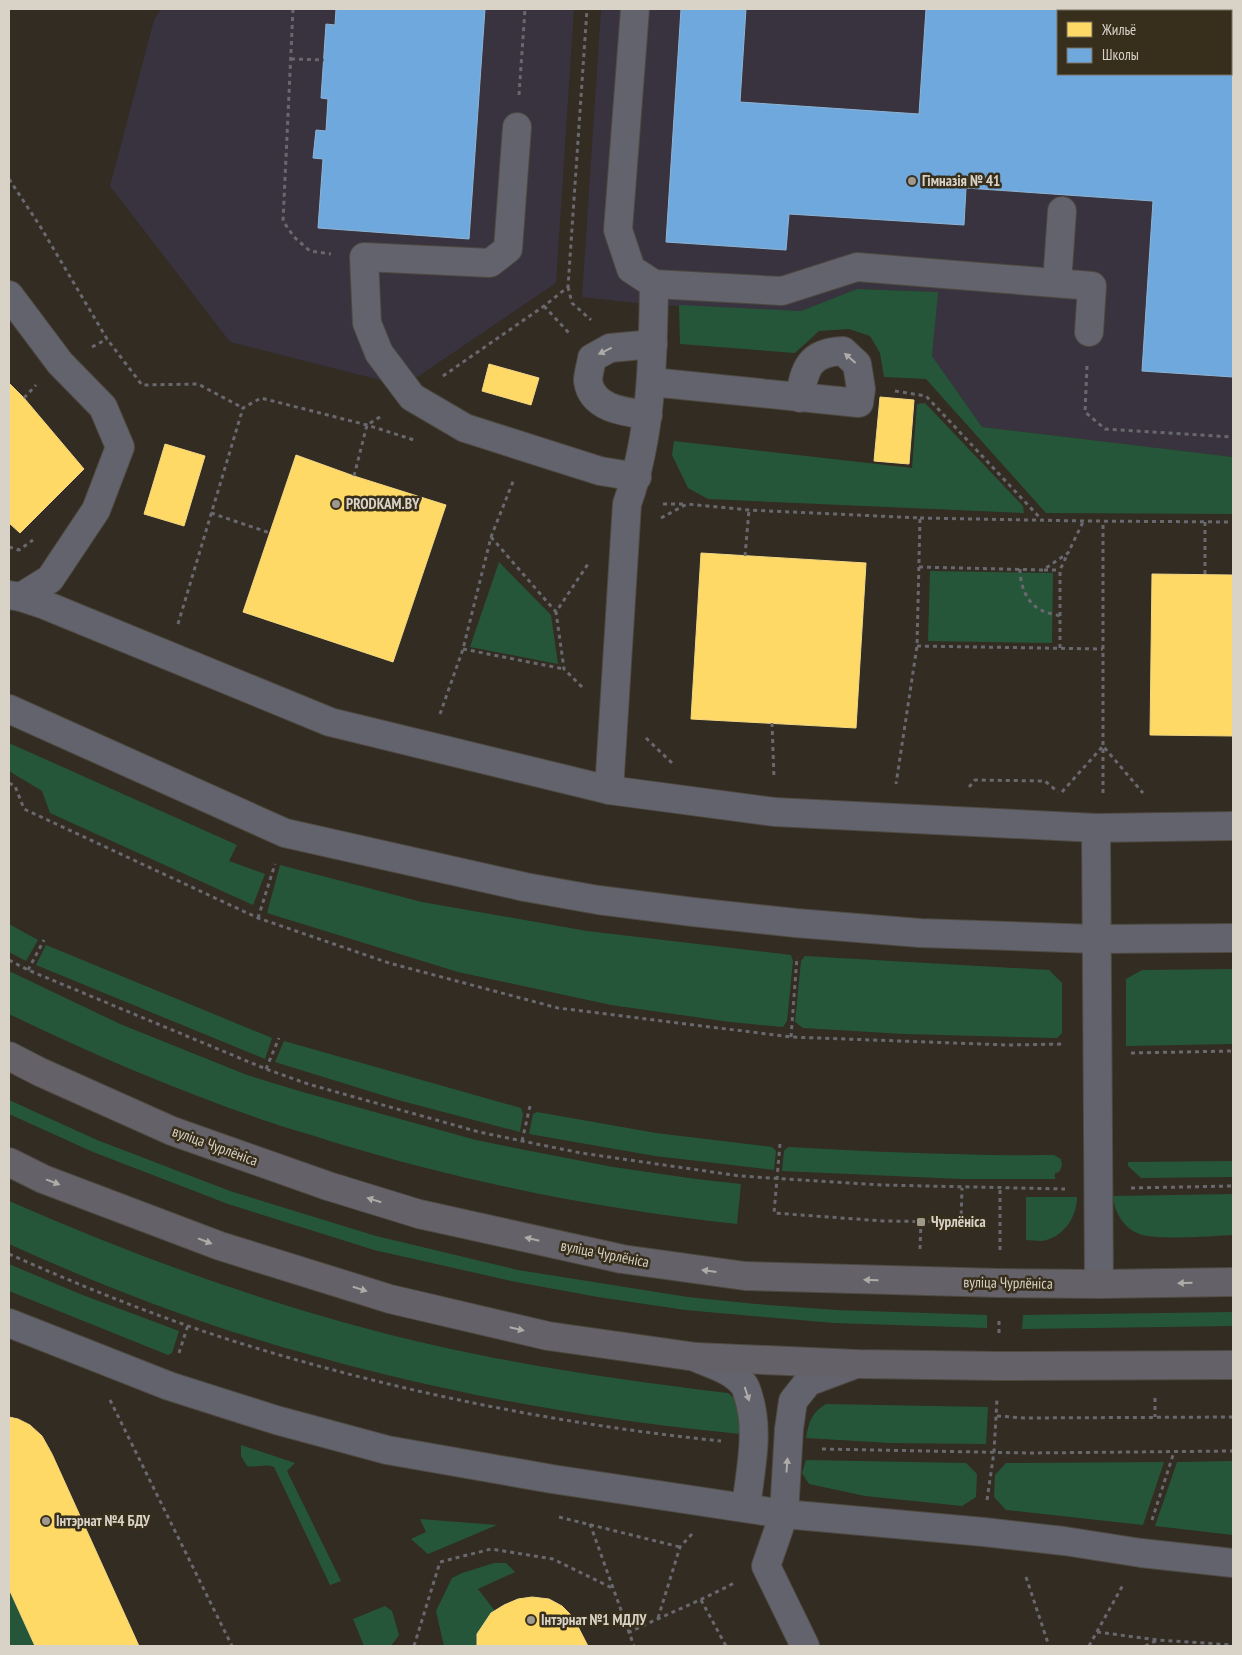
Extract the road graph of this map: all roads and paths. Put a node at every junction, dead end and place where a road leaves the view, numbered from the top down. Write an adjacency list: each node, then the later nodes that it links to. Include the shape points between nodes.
1 (293, 9): 5 (path)
2 (525, 9): 7 (path)
3 (587, 9): 13 (path)
4 (635, 9): 12 (lane, via 618,230 631,268)
5 (291, 59): 6 (path); 10 (path, via 282,220 294,238 310,251)
6 (324, 60)
7 (517, 127): 10 (lane, via 508,249 490,263)
8 (9, 179): 24 (path, via 107,339 142,385 198,384)
9 (1062, 211): 11 (lane)
10 (364, 257): 22 (lane, via 367,323 379,353)
11 (1057, 283): 12 (lane, via 857,267 782,291); 17 (lane, via 1092,286)
12 (654, 284): 19 (lane)
13 (568, 287): 15 (path); 16 (path, via 572,302)
14 (9, 295): 52 (lane, via 60,363 103,408 120,447 96,510 50,579)
15 (544, 306): 18 (path); 22 (path)
16 (597, 325)
17 (1089, 332): 27 (path, via 1085,412 1105,429)
18 (574, 338)
19 (653, 344): 20 (lane); 25 (lane, one-way to 25, via 610,348 592,358 588,380 593,396 605,405)
20 (651, 382): 23 (lane); 25 (lane)
21 (926, 396): 38 (path)
22 (412, 397): 26 (path); 31 (lane, via 465,428 600,471)
23 (800, 398): 23 (lane, one-way to 23, via 859,403 861,389 857,364 843,351 828,352 813,360 803,376)
24 (243, 408): 26 (path, via 261,398); 35 (path)
25 (648, 415): 31 (lane)
26 (367, 425): 28 (path); 30 (path)
27 (1233, 437)
28 (423, 442)
29 (517, 472): 44 (path)
30 (354, 476)
31 (637, 477): 32 (lane)
32 (627, 504): 33 (path); 69 (lane)
33 (687, 504): 34 (path); 37 (path)
34 (749, 510): 36 (path); 46 (path)
35 (211, 513): 43 (path); 55 (path)
36 (920, 518): 38 (path); 47 (path)
37 (658, 519)
38 (1042, 520): 39 (path)
39 (1084, 521): 40 (path); 45 (path)
40 (1103, 522): 41 (path); 58 (path)
41 (1205, 522): 42 (path); 51 (path)
42 (1233, 522)
43 (270, 533)
44 (491, 537): 53 (path); 59 (path)
45 (1068, 553): 49 (path); 50 (path)
46 (745, 556)
47 (919, 567): 48 (path); 56 (path)
48 (1020, 569): 49 (path); 54 (path, via 1022,587 1029,600 1039,609)
49 (1043, 570): 50 (path)
50 (1060, 570): 54 (path)
51 (1204, 574)
52 (15, 596): 69 (lane, via 330,722)
53 (556, 612)
54 (1060, 616): 57 (path)
55 (178, 625)
56 (918, 646): 57 (path); 68 (path)
57 (1060, 648): 58 (path)
58 (1103, 649): 65 (path)
59 (463, 650): 60 (path); 62 (path)
60 (564, 669)
61 (9, 709): 79 (lane, via 285,833 525,887 598,900 796,923 920,933)
62 (437, 722)
63 (772, 723): 73 (path)
64 (645, 737): 66 (path)
65 (1103, 746): 70 (path); 71 (path); 72 (path)
66 (673, 764)
67 (9, 782): 77 (path, via 15,786 24,809)
68 (896, 785)
69 (609, 790): 73 (lane)
70 (1060, 794)
71 (1103, 795)
72 (1147, 798)
73 (775, 812): 75 (lane)
74 (1233, 826): 75 (lane)
75 (1096, 828): 79 (lane)
76 (277, 858): 77 (path)
77 (258, 918): 85 (path, via 389,963 558,1008)
78 (1233, 938): 79 (lane)
79 (1096, 939): 98 (lane)
80 (44, 940): 83 (path)
81 (798, 949): 85 (path)
82 (9, 960): 83 (path)
83 (28, 970): 90 (path)
84 (279, 1038): 90 (path)
85 (791, 1038): 86 (path)
86 (1072, 1044)
87 (1233, 1051): 88 (path)
88 (1129, 1053)
89 (9, 1056): 101 (main road, вуліца Чурлёніса, one-way to 89, via 745,1276 622,1260 419,1214 328,1186 172,1131)
90 (266, 1069): 92 (path, via 395,1109)
91 (530, 1106): 92 (path)
92 (522, 1141): 95 (path, via 581,1153)
93 (780, 1144): 95 (path)
94 (9, 1162): 103 (main road, one-way to 103, via 220,1246 390,1299 548,1336)
95 (777, 1179): 97 (path); 97 (path, via 774,1214 883,1221 962,1222)
96 (1233, 1186): 98 (path)
97 (962, 1188): 98 (path)
98 (1097, 1188): 101 (lane)
99 (9, 1254): 109 (path, via 204,1331 386,1383 636,1432)
100 (1233, 1282): 101 (main road, вуліца Чурлёніса, one-way to 101)
101 (1099, 1284)
102 (9, 1323): 112 (lane, via 169,1386 387,1450)
103 (696, 1357): 104 (main road); 109 (lane, one-way to 109, via 730,1372 745,1386 752,1408)
104 (856, 1364): 105 (main road); 110 (lane, via 808,1382 793,1400)
105 (1233, 1364)
106 (109, 1397): 124 (path)
107 (997, 1416): 108 (path)
108 (1233, 1417)
109 (754, 1444): 112 (lane)
110 (788, 1448): 111 (path, via 1029,1453); 113 (lane, one-way to 110)
111 (1233, 1451)
112 (746, 1508): 113 (lane)
113 (784, 1514): 115 (lane, via 984,1532); 116 (lane)
114 (590, 1524): 118 (path)
115 (1233, 1563)
116 (766, 1566): 119 (path); 128 (lane)
117 (1026, 1576): 129 (path)
118 (612, 1588): 121 (path); 125 (path, via 553,1559 491,1549 440,1562)
119 (701, 1600): 121 (path); 127 (path)
120 (1097, 1632): 122 (path)
121 (628, 1633): 126 (path)
122 (1158, 1640): 123 (path); 130 (path); 131 (path)
123 (1233, 1645)
124 (232, 1646)
125 (414, 1646)
126 (634, 1646)
127 (726, 1646)
128 (805, 1646)
129 (1049, 1646)
130 (1146, 1646)
131 (1158, 1646)

